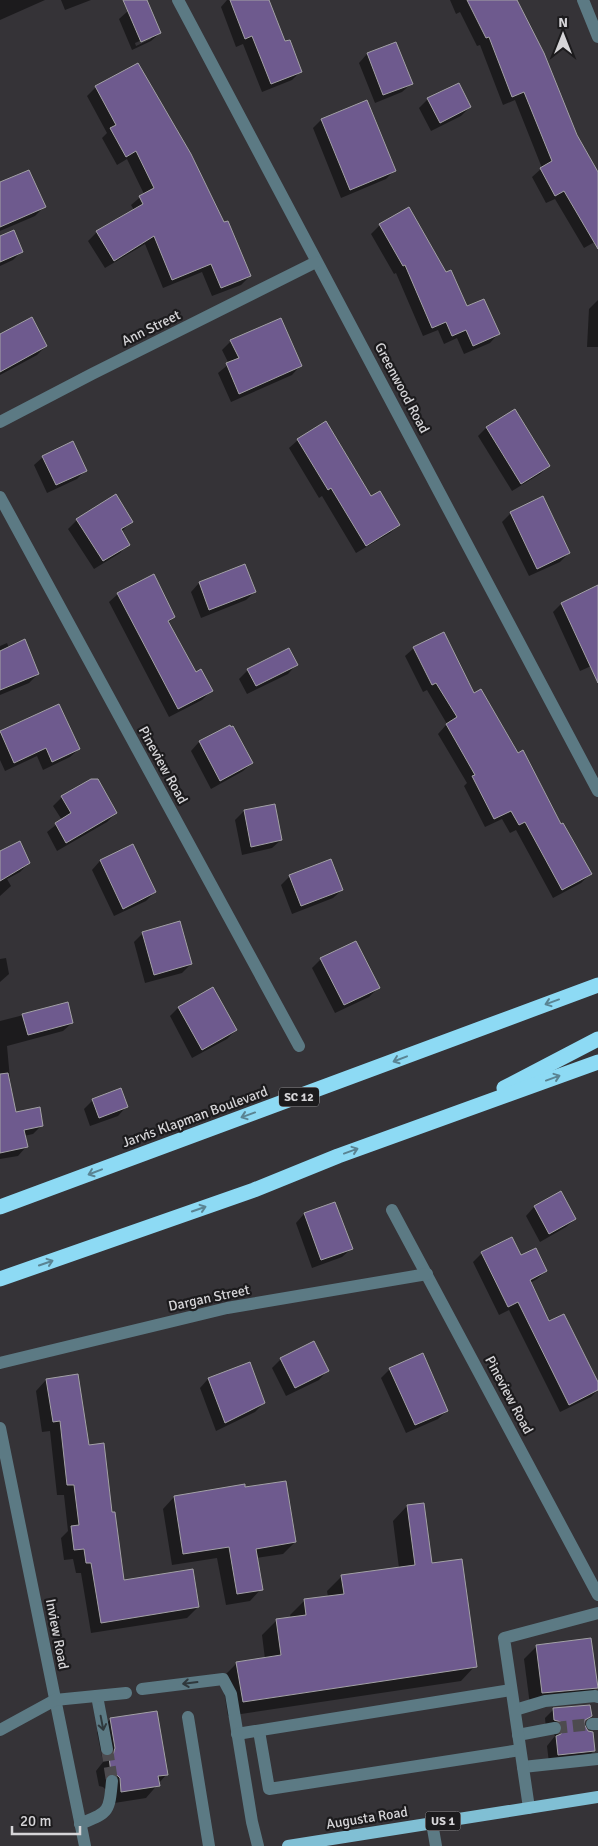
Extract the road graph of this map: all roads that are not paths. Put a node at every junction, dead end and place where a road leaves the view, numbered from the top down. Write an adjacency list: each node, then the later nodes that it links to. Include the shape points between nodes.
1 (178, 0): 4 (street, Greenwood Road)
2 (583, 0): 3 (street)
3 (598, 37)
4 (316, 262): 5 (street, Ann Street); 7 (street, Greenwood Road)
5 (0, 422)
6 (0, 498): 10 (street, Pineview Road)
7 (598, 792)
8 (598, 985): 13 (highway, Jarvis Klapman Boulevard / SC 12, one-way to 13)
9 (598, 1039): 12 (highway)
10 (299, 1046)
11 (598, 1062): 12 (highway, one-way to 11)
12 (447, 1117): 16 (highway, one-way to 12, via 254,1190)
13 (0, 1207)
14 (392, 1210): 15 (street, Pineview Road)
15 (427, 1274): 17 (street, Dargan Street, via 227,1308); 19 (street, Pineview Road)
16 (0, 1279)
17 (0, 1363)
18 (0, 1428): 26 (street, Inview Road)
19 (598, 1595)
20 (598, 1613): 22 (street, via 504,1638)
21 (142, 1689): 32 (street, one-way to 21, via 231,1694 223,1679)
22 (511, 1690): 27 (street); 31 (street)
23 (126, 1693): 24 (street)
24 (97, 1696): 26 (street); 34 (street, one-way to 34)
25 (598, 1697): 27 (street, via 545,1701)
26 (55, 1700): 30 (street); 42 (street, Inview Road)
27 (514, 1710): 33 (street)
28 (188, 1717): 45 (street)
29 (555, 1728): 33 (street)
30 (0, 1730)
31 (259, 1731): 32 (street); 35 (street, via 269,1789)
32 (237, 1734): 46 (street)
33 (518, 1735): 35 (street)
34 (107, 1749)
35 (520, 1750): 37 (street)
36 (598, 1759): 37 (street)
37 (523, 1768): 40 (street)
38 (112, 1781): 42 (street, via 110,1803 103,1814)
39 (598, 1797): 40 (main road, Augusta Road / US 1)
40 (529, 1808): 41 (main road, Augusta Road / US 1)
41 (432, 1823): 43 (main road, Augusta Road / US 1); 48 (street)
42 (80, 1824): 44 (street, Inview Road)
43 (348, 1841): 47 (main road, Augusta Road / US 1)
44 (85, 1846)
45 (209, 1846)
46 (258, 1846)
47 (288, 1846)
48 (436, 1846)

